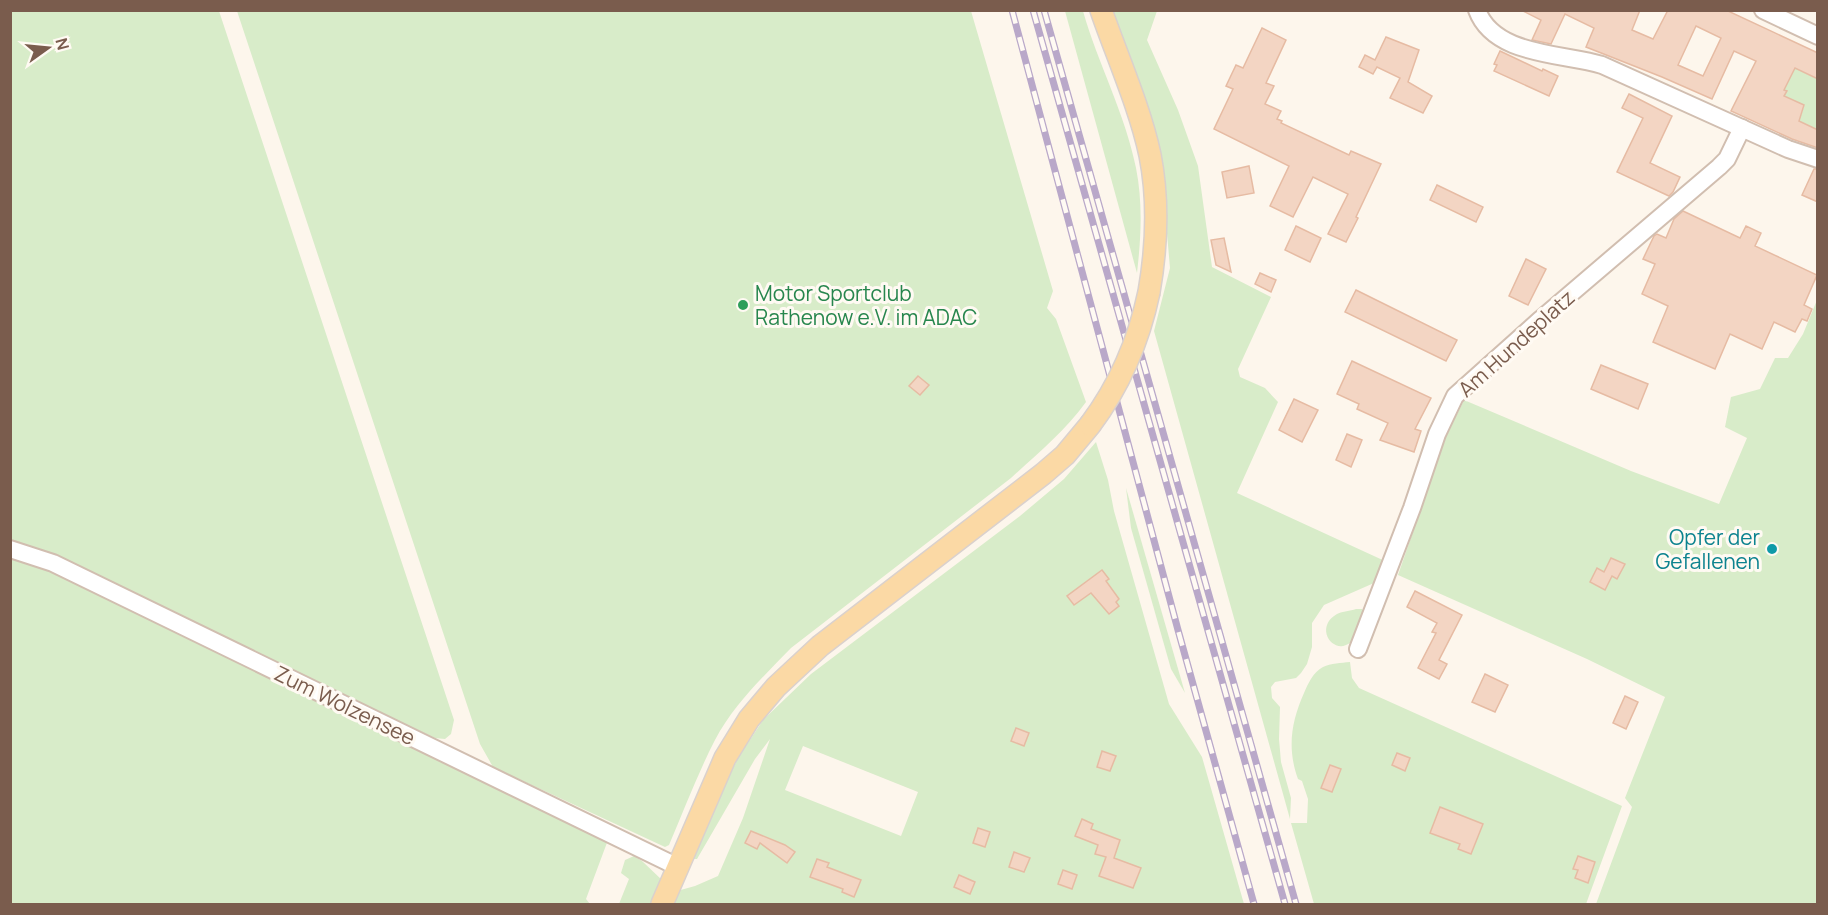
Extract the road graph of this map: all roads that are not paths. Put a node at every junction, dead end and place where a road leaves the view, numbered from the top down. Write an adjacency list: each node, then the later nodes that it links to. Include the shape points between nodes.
1 (1101, 10): 9 (main road, bridge, via 1150,154 1157,217 1149,292 1132,351 1115,387 1065,455 820,646 776,687 749,719 725,758)
2 (1477, 10): 5 (street, via 1492,34 1529,50 1602,65)
3 (1763, 10): 4 (street)
4 (1818, 36)
5 (1742, 128): 6 (street); 8 (street, Am Hundeplatz, via 1719,167 1455,396 1437,434)
6 (1818, 159)
7 (10, 549): 9 (street, Zum Wolzensee, via 53,563)
8 (1358, 649)
9 (678, 867): 10 (main road)
10 (663, 904)

